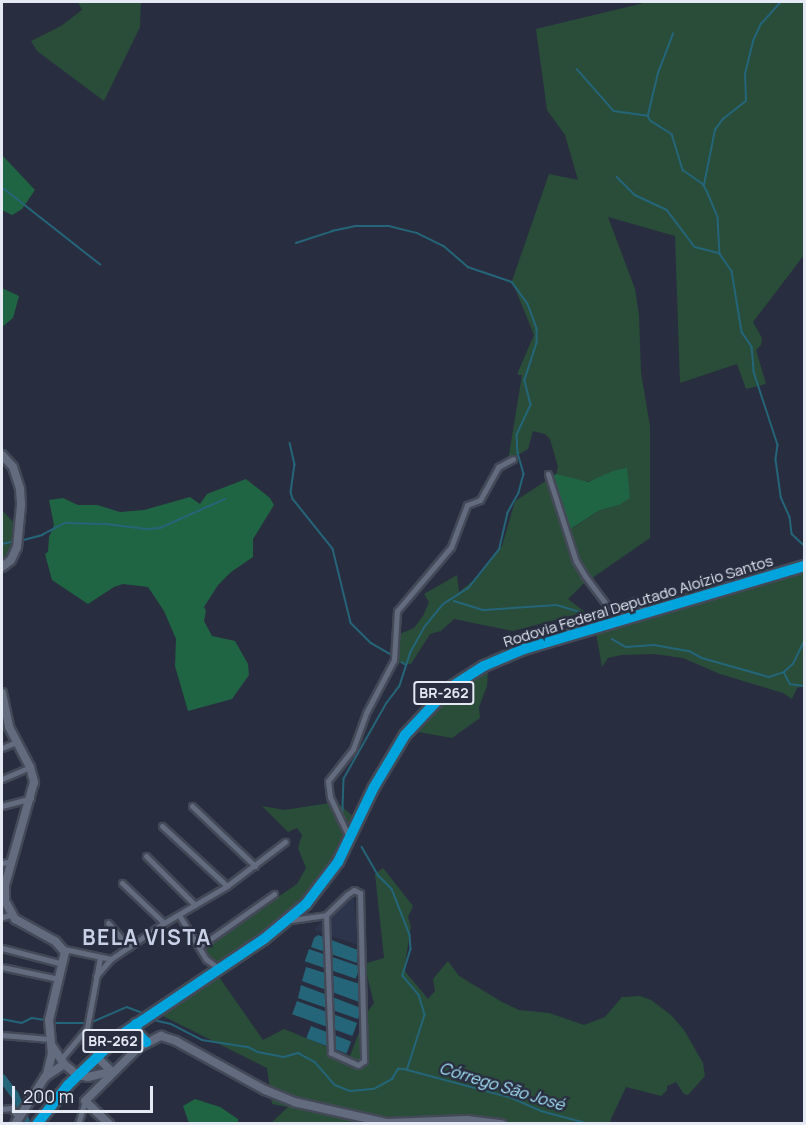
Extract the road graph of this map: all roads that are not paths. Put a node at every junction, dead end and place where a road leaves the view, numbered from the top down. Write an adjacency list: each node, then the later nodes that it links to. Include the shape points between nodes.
1 (2, 455): 4 (street, via 17,477 21,505 18,547)
2 (513, 459): 17 (street, via 498,468 480,500 467,505 451,547 397,611 394,660 366,713 353,749 328,781 330,797)
3 (548, 474): 6 (street, via 576,561 590,583 611,609 635,601)
4 (2, 567)
5 (804, 567): 6 (highway, Rodovia Federal Deputado Aloízio Santos / BR-262)
6 (649, 612): 17 (highway, Rodovia Federal Deputado Aloízio Santos / BR-262, via 524,649 484,666 448,689 405,735 374,787)
7 (2, 693): 8 (street)
8 (5, 729): 9 (street)
9 (16, 742): 10 (street); 11 (street)
10 (2, 748)
11 (30, 767): 12 (street); 13 (street, via 34,782)
12 (2, 779)
13 (31, 798): 14 (street); 20 (street)
14 (2, 806)
15 (192, 806): 22 (street)
16 (162, 826): 24 (street)
17 (350, 839): 32 (highway, Rodovia Federal Deputado Aloízio Santos / BR-262, via 328,878)
18 (285, 842): 22 (street)
19 (146, 856): 27 (street)
20 (12, 861): 21 (street); 25 (street)
21 (2, 863)
22 (255, 866): 24 (street)
23 (123, 883): 34 (street)
24 (227, 886): 27 (street)
25 (3, 890): 28 (street)
26 (274, 894): 36 (street)
27 (195, 905): 29 (street)
28 (11, 915): 31 (street); 38 (street)
29 (179, 915): 34 (street); 36 (street)
30 (326, 915): 30 (street, via 354,890 360,893 364,1061 358,1065 332,1053); 32 (street)
31 (2, 917)
32 (289, 920): 43 (highway, Rodovia Federal Deputado Aloízio Santos / BR-262)
33 (108, 923): 35 (street)
34 (164, 923): 35 (street)
35 (129, 947): 40 (street)
36 (199, 947): 43 (street)
37 (2, 948): 41 (street)
38 (64, 949): 39 (street); 41 (street)
39 (100, 957): 40 (street); 44 (street)
40 (111, 959): 44 (street)
41 (63, 964): 45 (street)
42 (2, 967): 45 (street)
43 (219, 969): 46 (highway, Rodovia Federal Deputado Aloízio Santos / BR-262)
44 (95, 977): 51 (street, via 88,1025)
45 (59, 979): 49 (street, via 48,1023)
46 (136, 1024): 48 (highway, via 137,1033); 50 (highway, Rodovia Federal Deputado Aloízio Santos / BR-262)
47 (2, 1035): 49 (street)
48 (146, 1042): 52 (street); 62 (street, via 154,1037 167,1038 281,1098 364,1118 393,1123 467,1120)
49 (51, 1043): 51 (street); 53 (street)
50 (96, 1056): 51 (highway, Rodovia Federal Deputado Aloízio Santos / BR-262); 52 (street)
51 (72, 1068): 52 (street); 53 (street); 54 (street); 55 (street, via 92,1083); 59 (highway, Rodovia Federal Deputado Aloízio Santos / BR-262)
52 (112, 1072): 55 (street)
53 (47, 1075): 54 (street)
54 (41, 1083): 58 (street)
55 (93, 1091): 56 (street)
56 (85, 1101): 60 (street); 61 (street)
57 (2, 1109): 58 (street, via 10,1108)
58 (18, 1118)
59 (39, 1121)
60 (78, 1124)
61 (109, 1124)
62 (502, 1124)

